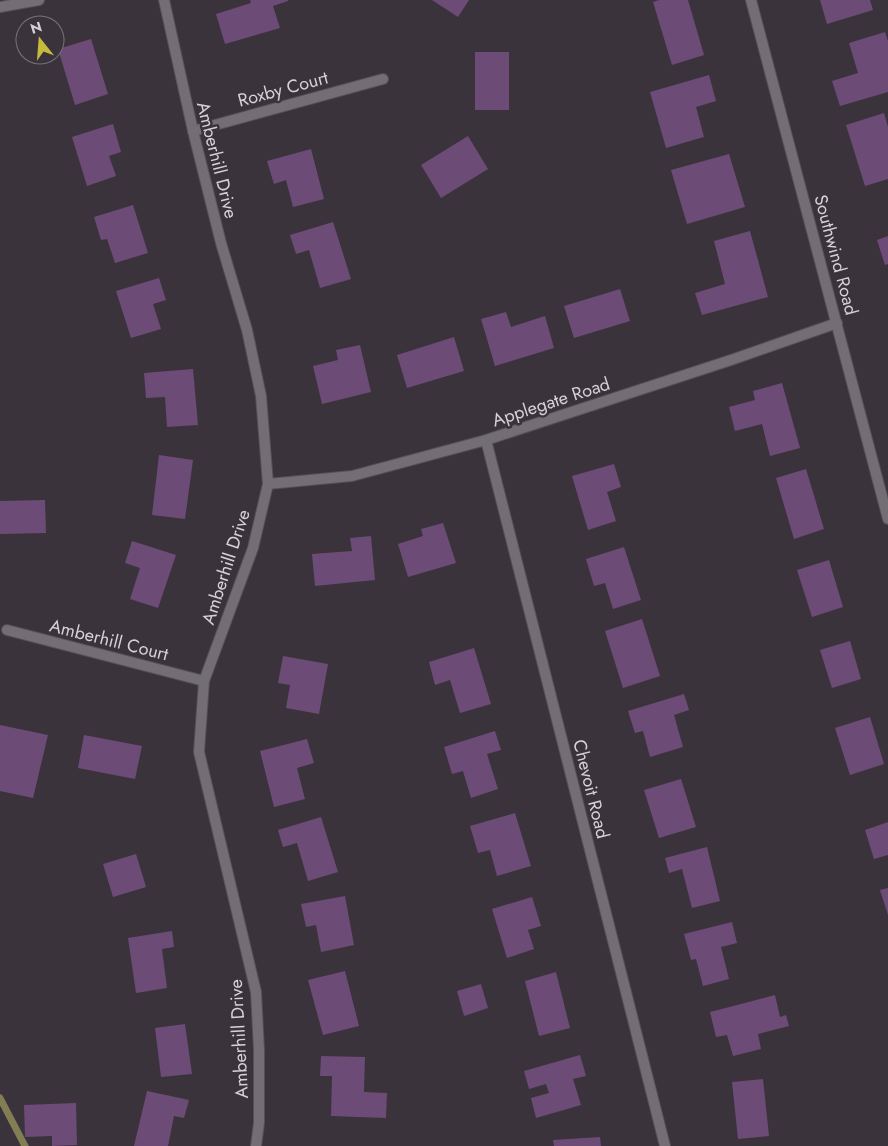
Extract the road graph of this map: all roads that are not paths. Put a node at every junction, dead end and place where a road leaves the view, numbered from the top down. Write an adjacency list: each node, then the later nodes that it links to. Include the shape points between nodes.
1 (39, 0): 4 (street)
2 (164, 0): 6 (street, Amberhill Drive)
3 (751, 0): 7 (street, Southwind Road)
4 (0, 7)
5 (383, 79): 6 (street, Roxby Court)
6 (192, 131): 9 (street, Amberhill Drive, via 247,330 261,396)
7 (836, 322): 8 (street, Applegate Road); 10 (street, Southwind Road)
8 (486, 440): 9 (street, Applegate Road, via 352,476); 14 (street, Chevoit Road)
9 (268, 484): 12 (street, Amberhill Drive, via 253,548)
10 (888, 518)
11 (7, 630): 12 (street, Amberhill Court)
12 (204, 681): 13 (street, Amberhill Drive, via 198,752 256,992 259,1123)
13 (256, 1146)
14 (665, 1146)

